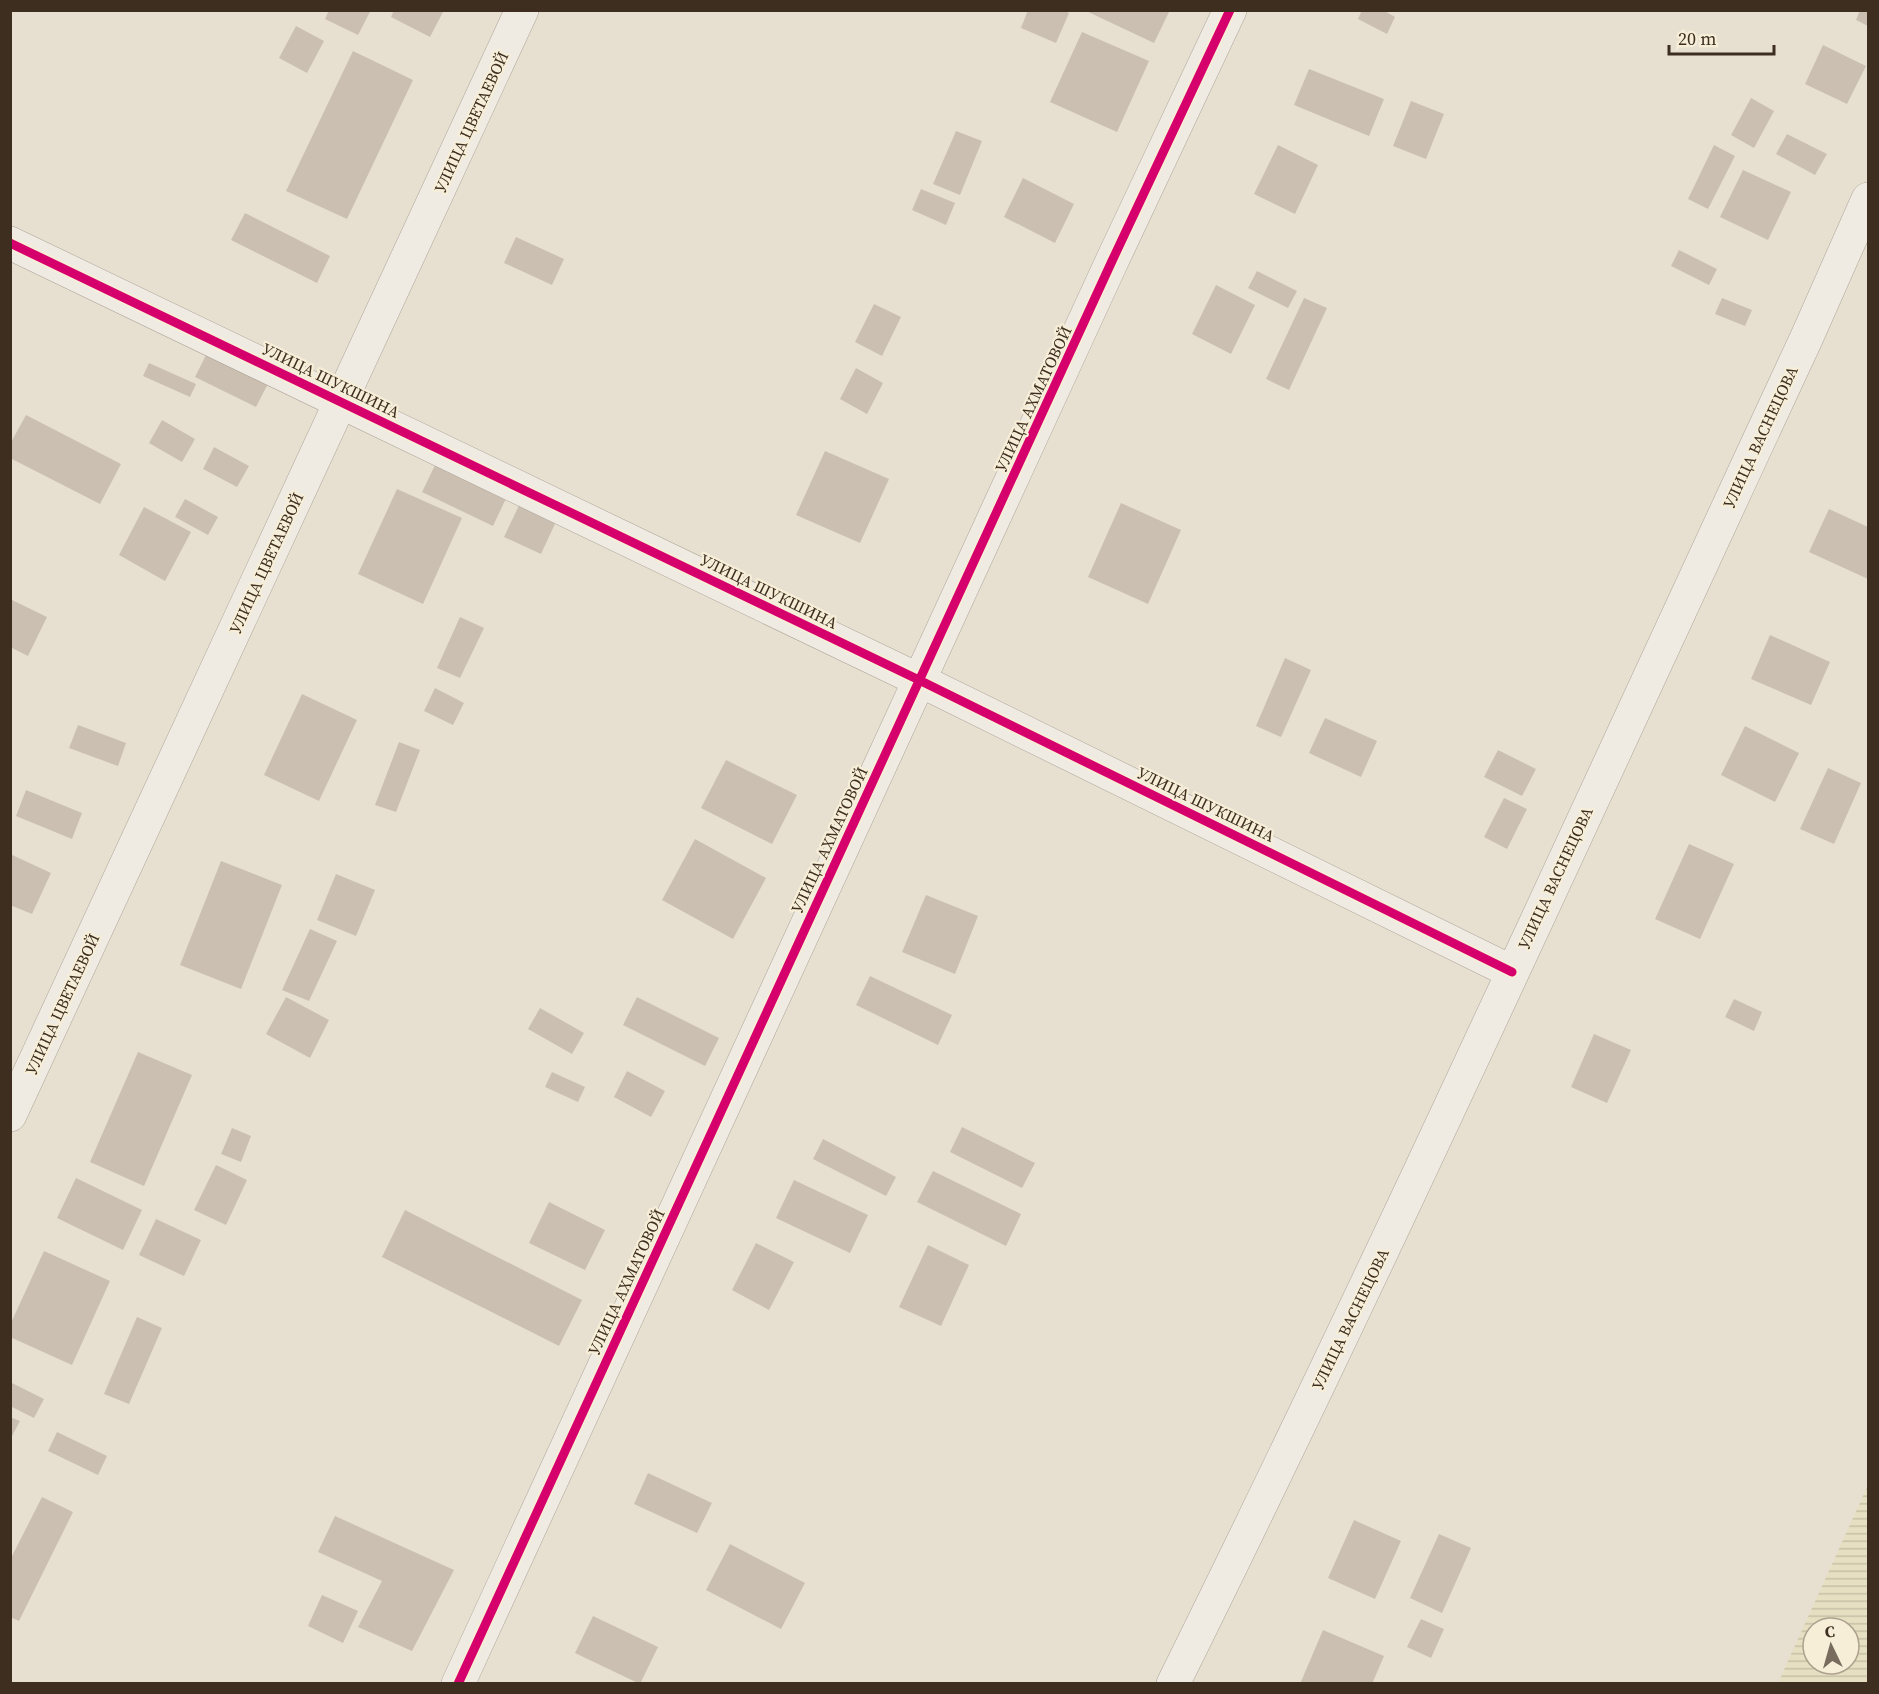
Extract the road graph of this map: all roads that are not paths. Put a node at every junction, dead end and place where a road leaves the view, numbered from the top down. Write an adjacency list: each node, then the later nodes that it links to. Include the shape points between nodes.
1 (522, 10): 5 (street, УЛИЦА ЦВЕТАЕВОЙ)
2 (1230, 10): 6 (street, УЛИЦА АХМАТОВОЙ)
3 (1869, 199): 7 (street, УЛИЦА ВАСНЕЦОВА)
4 (10, 243): 5 (street, УЛИЦА ШУКШИНА)
5 (341, 402): 6 (street, УЛИЦА ШУКШИНА); 8 (street, УЛИЦА ЦВЕТАЕВОЙ)
6 (919, 680): 7 (street, УЛИЦА ШУКШИНА); 9 (street, УЛИЦА АХМАТОВОЙ)
7 (1512, 972): 10 (street, УЛИЦА ВАСНЕЦОВА)
8 (10, 1115)
9 (458, 1683)
10 (1173, 1683)

